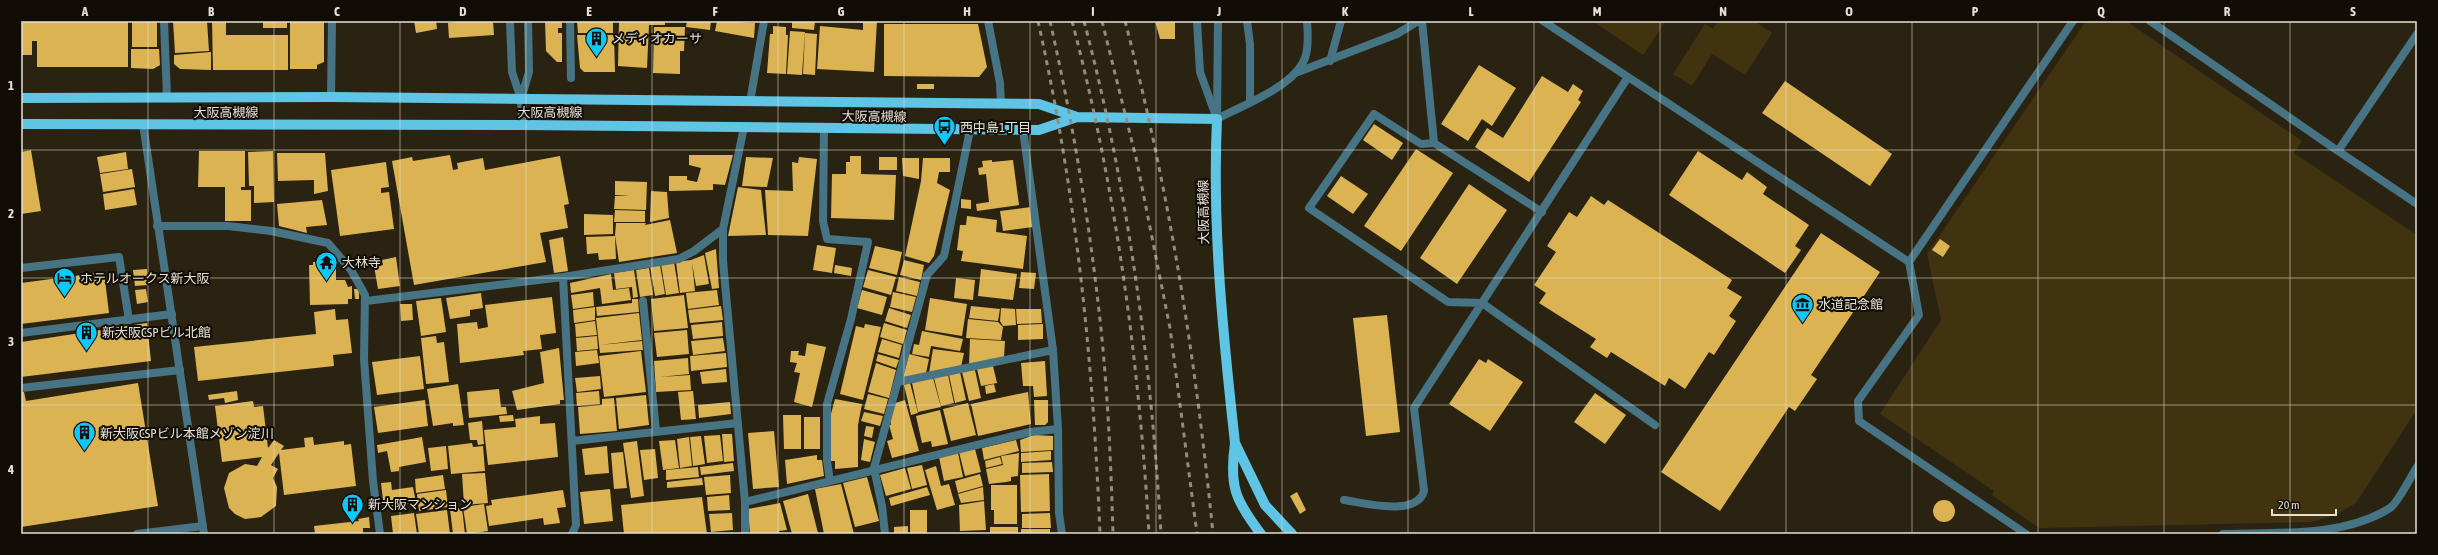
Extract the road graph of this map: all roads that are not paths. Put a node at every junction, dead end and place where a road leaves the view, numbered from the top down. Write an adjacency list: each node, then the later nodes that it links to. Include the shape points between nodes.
1 (164, 21): 25 (street)
2 (332, 21): 23 (street)
3 (510, 21): 26 (street, via 512,72)
4 (528, 21): 26 (street, via 529,72)
5 (570, 21): 22 (street)
6 (764, 21): 28 (street)
7 (988, 21): 29 (street, via 1000,83)
8 (1196, 21): 31 (street, via 1200,72)
9 (1218, 21): 31 (street)
10 (1247, 21): 27 (street, via 1250,44)
11 (1307, 21): 20 (street, via 1306,57)
12 (1341, 21): 19 (street)
13 (1418, 21): 19 (street, via 1397,34)
14 (1422, 21): 39 (street)
15 (1543, 21): 21 (street)
16 (2073, 21): 45 (street)
17 (2150, 21): 40 (street)
18 (2417, 34): 40 (street)
19 (1330, 61): 20 (street)
20 (1298, 72): 27 (street, via 1274,89)
21 (1628, 77): 42 (street); 45 (street)
22 (571, 78)
23 (331, 97): 25 (main road, 大阪高槻線); 26 (main road, 大阪高槻線)
24 (21, 98): 25 (main road, 大阪高槻線)
25 (167, 98)
26 (521, 99): 28 (main road, 大阪高槻線); 34 (street)
27 (1250, 101): 31 (street)
28 (750, 102): 29 (main road, 大阪高槻線)
29 (1000, 104): 30 (main road, 大阪高槻線, via 1039,104)
30 (1077, 117): 31 (main road, 大阪高槻線); 38 (main road, 大阪高槻線, via 1039,130)
31 (1217, 119): 63 (main road, 大阪高槻線, via 1216,251)
32 (21, 124): 33 (main road, 大阪高槻線)
33 (144, 124): 34 (main road, 大阪高槻線); 43 (street)
34 (522, 125): 35 (main road, 大阪高槻線)
35 (744, 127): 36 (main road, 大阪高槻線); 44 (street)
36 (824, 128): 37 (main road, 大阪高槻線); 66 (street, via 823,221 827,239 868,242 851,319 827,404 827,461)
37 (970, 130): 38 (main road, 大阪高槻線); 56 (street, via 944,256 927,275)
38 (1023, 130): 54 (street)
39 (1434, 143): 42 (street); 50 (street, via 1421,144 1374,114 1309,208 1448,302)
40 (2338, 151): 41 (street)
41 (2417, 204)
42 (1542, 212): 50 (street)
43 (157, 226): 48 (street, via 235,227 271,231 328,243 351,270); 51 (street)
44 (723, 229): 47 (street, via 679,259); 58 (street, via 723,261)
45 (1909, 262): 78 (street, via 1919,315 1858,401 1859,421)
46 (21, 268): 52 (street, via 119,257)
47 (563, 277): 48 (street); 62 (street)
48 (366, 301): 71 (street, via 364,359 373,480)
49 (643, 301): 61 (street)
50 (1482, 303): 59 (street); 67 (street, via 1414,408 1424,490 1422,498 1418,503 1390,506)
51 (172, 314): 52 (street); 55 (street)
52 (129, 320): 53 (street)
53 (21, 334)
54 (1053, 350): 56 (street); 60 (street)
55 (180, 370): 57 (street); 69 (street)
56 (898, 382): 65 (street)
57 (21, 388)
58 (738, 422): 61 (street); 68 (street)
59 (1656, 425)
60 (1058, 429): 65 (street, via 1030,432); 75 (street, via 1059,513)
61 (656, 431): 62 (street)
62 (572, 441): 72 (street, via 576,525)
63 (1235, 443): 76 (main road, 大阪高槻線, via 1231,472 1236,493 1248,517); 77 (main road, 大阪高槻線, via 1265,505)
64 (2417, 467): 79 (street, via 2392,507 2355,523 2312,531)
65 (874, 468): 66 (street); 74 (street)
66 (830, 481): 68 (street)
67 (1344, 500)
68 (745, 502): 73 (street)
69 (203, 530): 70 (street)
70 (137, 534)
71 (380, 534)
72 (572, 534)
73 (745, 534)
74 (885, 534)
75 (1062, 534)
76 (1261, 534)
77 (1292, 534)
78 (2026, 534)
79 (2223, 534)

